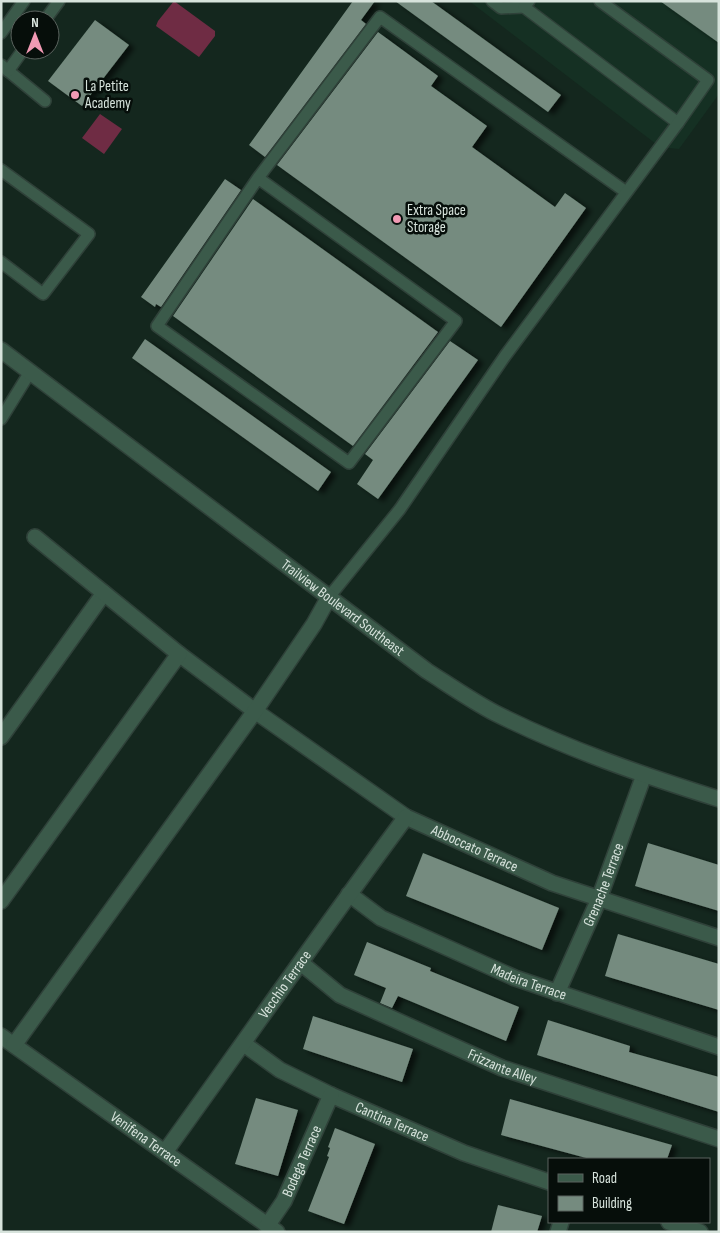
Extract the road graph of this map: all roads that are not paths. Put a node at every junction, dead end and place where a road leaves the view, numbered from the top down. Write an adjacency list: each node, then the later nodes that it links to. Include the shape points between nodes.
1 (24, 1): 5 (lane)
2 (492, 1): 4 (lane, via 501,8)
3 (600, 1): 8 (lane, via 708,80)
4 (527, 4): 8 (lane)
5 (1, 33)
6 (4, 68): 7 (lane)
7 (45, 101)
8 (678, 123): 11 (lane)
9 (1, 170): 12 (lane, via 89,234 43,294)
10 (258, 178): 10 (lane, via 157,326 349,463 456,321); 11 (lane, via 380,17)
11 (626, 192): 18 (lane, via 505,356 400,509)
12 (1, 262)
13 (1, 350): 14 (street, Trailview Boulevard Southeast)
14 (30, 372): 15 (lane); 18 (street, Trailview Boulevard Southeast)
15 (1, 419)
16 (35, 537): 17 (street, Abboccato Terrace)
17 (104, 593): 19 (street, Abboccato Terrace); 21 (street)
18 (329, 597): 20 (street); 22 (street, Trailview Boulevard Southeast, via 427,671 493,712 558,743)
19 (178, 654): 20 (street, Abboccato Terrace); 27 (street)
20 (255, 711): 24 (street, Abboccato Terrace); 33 (street)
21 (1, 737)
22 (644, 775): 23 (street, Trailview Boulevard Southeast); 26 (street, Grenache Terrace)
23 (719, 799)
24 (406, 817): 25 (street, Vecchio Terrace); 26 (street, Abboccato Terrace, via 552,882)
25 (348, 894): 29 (street, Vecchio Terrace); 30 (street, Madeira Terrace, via 381,918 515,978)
26 (600, 899): 28 (street, Abboccato Terrace); 30 (street, Grenache Terrace)
27 (1, 901)
28 (719, 938)
29 (301, 963): 32 (street, Vecchio Terrace); 36 (street, Frizzante Alley, via 340,995 502,1068)
30 (557, 993): 34 (street, Madeira Terrace)
31 (1, 1036): 33 (street, Venifena Terrace)
32 (244, 1044): 35 (street, Cantina Terrace, via 280,1070); 37 (street, Vecchio Terrace)
33 (14, 1045): 37 (street, Venifena Terrace)
34 (719, 1047)
35 (331, 1095): 38 (street, Cantina Terrace, via 464,1153); 40 (street, Bodega Terrace)
36 (719, 1139)
37 (165, 1152): 40 (street, Venifena Terrace)
38 (548, 1182)
39 (672, 1223): 41 (street)
40 (272, 1229)
41 (700, 1232)

